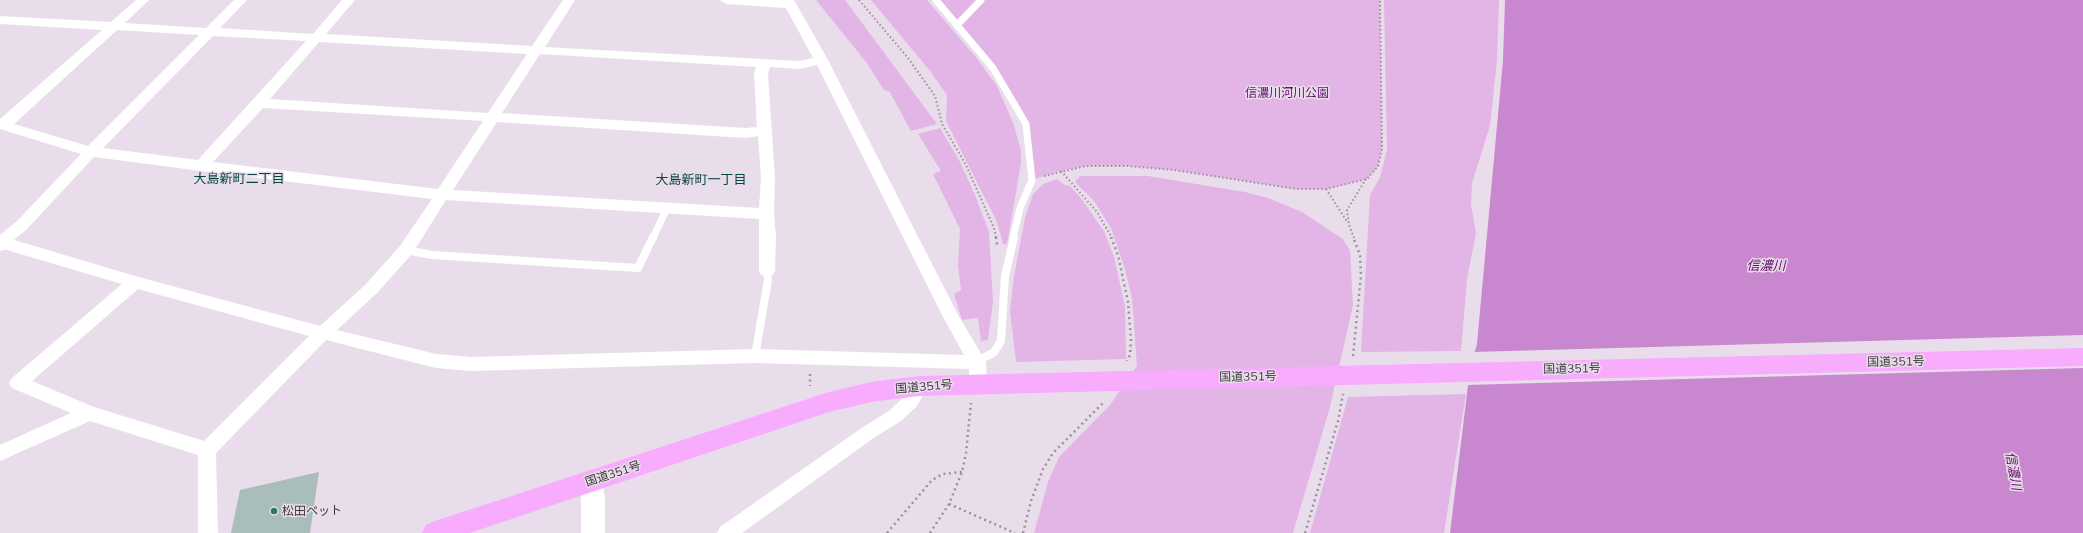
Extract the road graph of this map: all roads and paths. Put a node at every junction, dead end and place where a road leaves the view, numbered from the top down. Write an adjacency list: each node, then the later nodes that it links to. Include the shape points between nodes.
1 (143, 0): 13 (street)
2 (241, 0): 14 (street)
3 (349, 0): 15 (street)
4 (569, 0): 16 (street)
5 (726, 0): 10 (street)
6 (859, 0): 35 (path, via 908,58 935,96 942,124 966,165 994,228)
7 (936, 0): 12 (lane)
8 (981, 0): 12 (lane)
9 (1380, 0): 27 (path, via 1382,149 1378,166 1367,179)
10 (789, 2): 17 (street)
11 (0, 20): 13 (street)
12 (958, 24): 26 (lane, via 993,68 1026,124)
13 (112, 28): 14 (street); 21 (street)
14 (210, 31): 15 (street); 23 (street)
15 (314, 38): 16 (street); 19 (street)
16 (537, 51): 18 (street); 20 (street)
17 (822, 60): 18 (street, via 799,65); 42 (street, via 950,316)
18 (764, 63): 22 (street, via 761,74)
19 (259, 103): 20 (street); 24 (street)
20 (493, 119): 22 (street, via 745,133); 28 (street)
21 (2, 125): 23 (street)
22 (764, 131): 30 (street, via 768,178)
23 (92, 152): 24 (street); 32 (street, via 22,225)
24 (200, 166): 28 (street)
25 (1060, 171): 26 (path); 27 (path, via 1086,166 1127,166 1174,170 1296,189); 40 (path, via 1097,212 1118,255 1128,302 1131,338 1130,355)
26 (1032, 180): 35 (lane, via 1020,208)
27 (1326, 189): 31 (path)
28 (443, 195): 29 (street); 33 (street)
29 (666, 210): 30 (street); 33 (lane, via 638,268 432,255)
30 (766, 214): 34 (street)
31 (1349, 225)
32 (0, 243): 36 (street)
33 (406, 250): 37 (street, via 371,289)
34 (767, 271): 38 (lane, via 768,280)
35 (1005, 276): 42 (lane, via 1001,341)
36 (135, 282): 37 (street); 46 (street, via 18,383)
37 (324, 333): 38 (street, via 436,361 472,364); 47 (street)
38 (756, 356): 42 (street)
39 (2083, 357): 42 (highway, 国道351号, via 1026,382)
40 (1124, 368)
41 (811, 371): 43 (path)
42 (976, 381): 44 (highway, 国道351号); 49 (path)
43 (810, 386)
44 (919, 386): 50 (highway, 国道351号, via 871,392 829,402); 55 (street, via 911,401 895,416)
45 (1108, 398): 59 (path, via 1053,452 1043,469 1031,501)
46 (89, 413): 47 (street); 48 (street)
47 (207, 450): 52 (street)
48 (0, 453)
49 (962, 472): 51 (path); 56 (path, via 942,474 932,480)
50 (590, 482): 53 (highway, 国道351号); 54 (street, via 593,497)
51 (949, 504): 57 (path); 58 (path)
52 (208, 533)
53 (435, 533)
54 (593, 533)
55 (727, 533)
56 (887, 533)
57 (930, 533)
58 (1015, 533)
59 (1023, 533)

